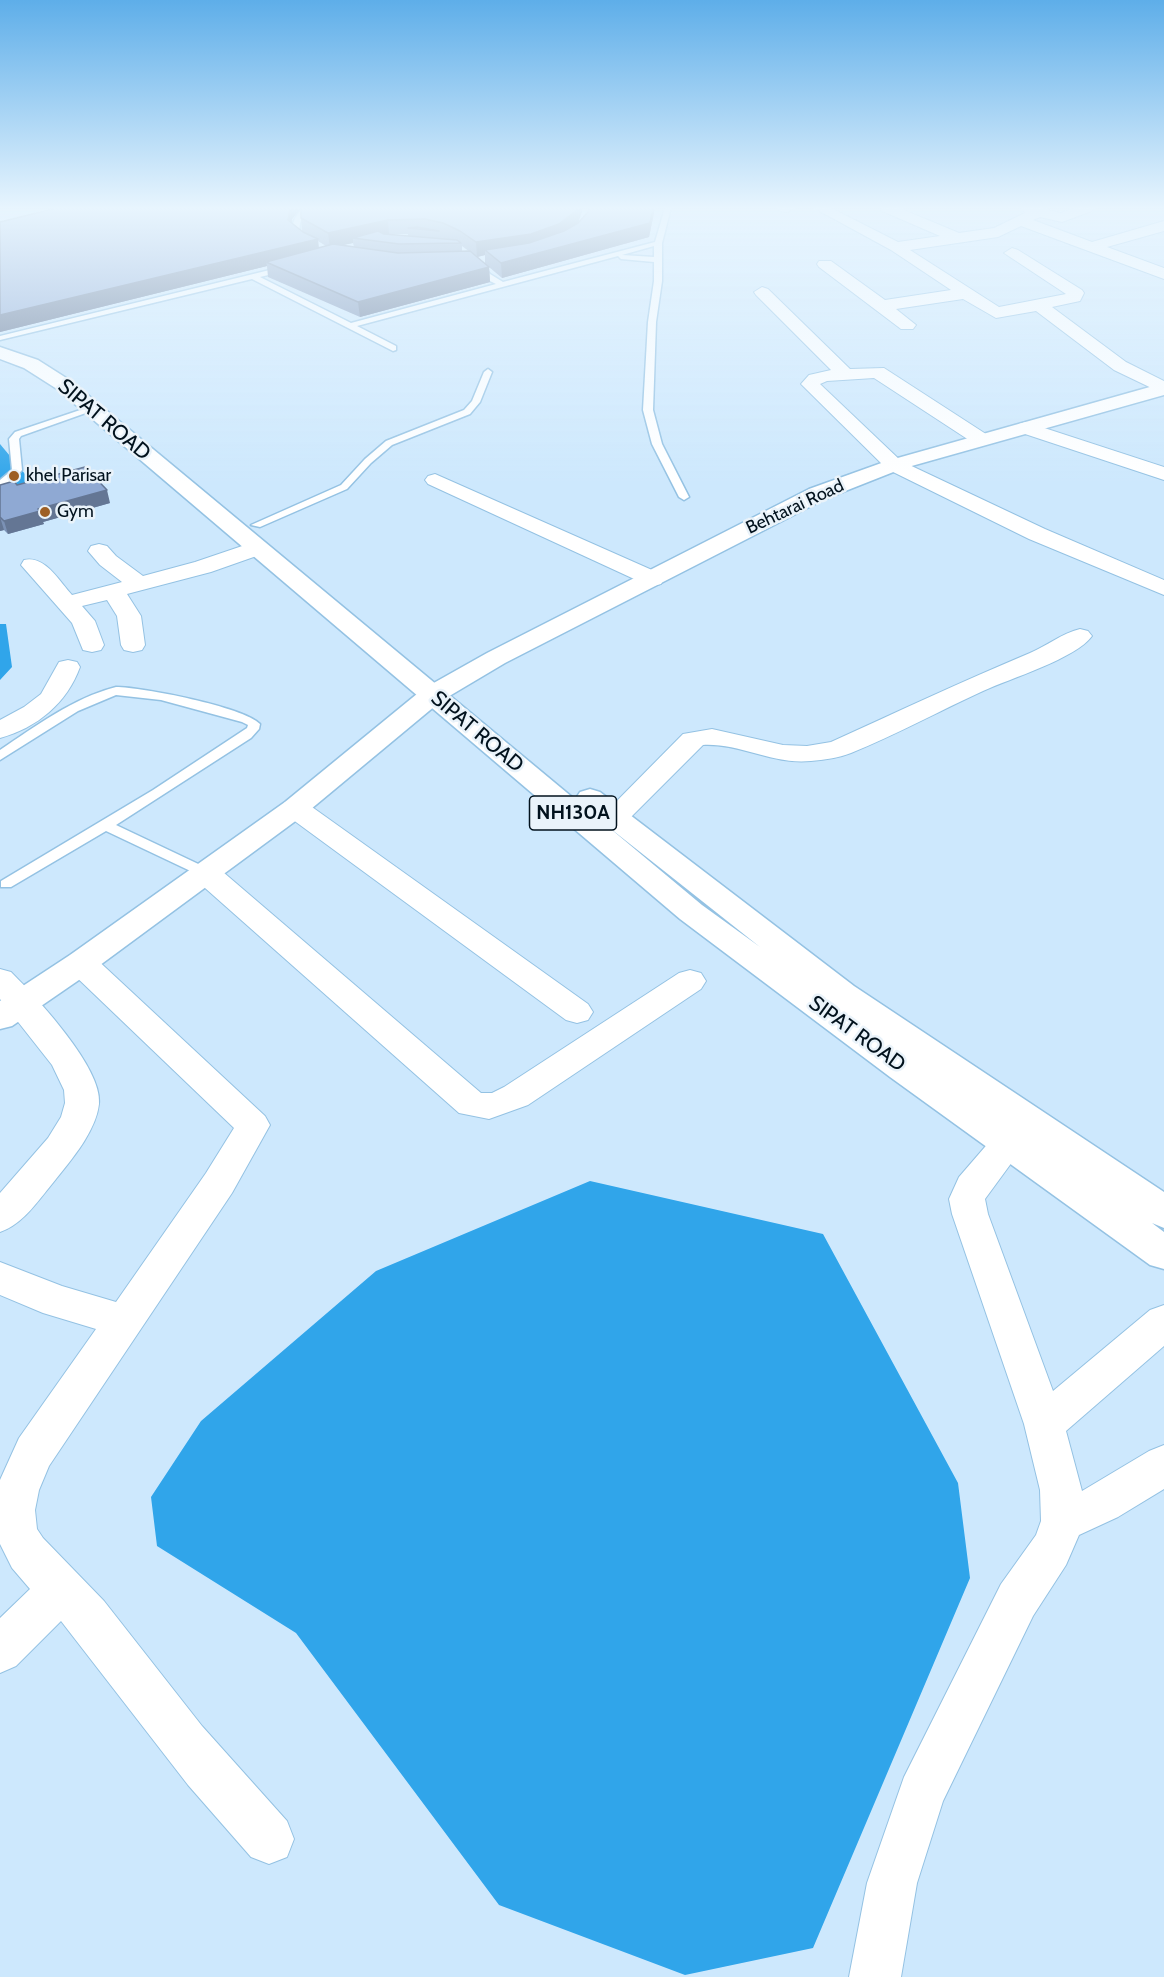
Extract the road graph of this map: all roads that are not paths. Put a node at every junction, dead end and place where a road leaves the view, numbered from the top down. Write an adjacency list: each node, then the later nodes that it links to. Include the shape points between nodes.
1 (157, 300): 14 (lane)
2 (300, 300): 13 (lane)
3 (445, 300): 13 (lane)
4 (654, 300): 27 (lane, via 648,410 657,444)
5 (770, 300): 18 (street)
6 (874, 300): 11 (street)
7 (923, 300): 11 (street)
8 (977, 300): 10 (street, via 996,313)
9 (1058, 300): 10 (street)
10 (1039, 304): 19 (street, via 1120,366)
11 (882, 306): 12 (street)
12 (907, 325)
13 (350, 326): 15 (lane)
14 (0, 340): 28 (main road, SIPAT ROAD / NH130A, via 55,362 76,376)
15 (393, 348)
16 (0, 353): 20 (main road, SIPAT ROAD / NH130A, via 47,373)
17 (488, 372): 28 (lane, via 476,402 467,412 389,443 344,487)
18 (845, 374): 22 (street, via 884,375); 23 (street, via 815,379 810,384)
19 (1164, 389): 21 (main road, Behtarai Road)
20 (92, 409): 26 (lane, via 18,434 14,439 20,459 16,471); 28 (main road, SIPAT ROAD / NH130A)
21 (1026, 428): 22 (main road, Behtarai Road); 24 (street)
22 (982, 440): 23 (main road, Behtarai Road)
23 (894, 465): 31 (main road, Behtarai Road, via 817,494); 33 (street, via 1037,534)
24 (1164, 474)
25 (435, 480): 31 (street)
26 (0, 484)
27 (684, 497)
28 (256, 536): 32 (street, via 203,567); 40 (main road, SIPAT ROAD / NH130A)
29 (99, 551): 32 (street)
30 (32, 565): 35 (street)
31 (653, 579): 40 (main road, Behtarai Road)
32 (139, 584): 34 (street)
33 (1164, 588)
34 (113, 591): 35 (street); 38 (street, via 129,616)
35 (68, 603): 37 (street, via 83,621)
36 (1080, 636): 44 (street, via 1052,653 840,748 786,754 716,738 692,740)
37 (92, 645)
38 (133, 645)
39 (68, 667): 41 (street, via 58,693 49,702)
40 (441, 689): 43 (main road, Behtarai Road); 44 (main road, SIPAT ROAD / NH130A); 52 (main road, SIPAT ROAD / NH130A, via 691,912)
41 (0, 730)
42 (0, 756): 45 (lane, via 113,691 137,691 254,724 247,735)
43 (295, 808): 46 (main road, Behtarai Road); 51 (street)
44 (614, 818): 53 (main road, SIPAT ROAD / NH130A, via 842,994)
45 (107, 826): 46 (lane); 47 (lane)
46 (206, 873): 48 (main road, Behtarai Road); 49 (street, via 471,1104 483,1108 516,1096)
47 (6, 884)
48 (81, 963): 50 (main road, Behtarai Road); 57 (street, via 253,1125 219,1183)
49 (690, 981)
50 (8, 1000): 54 (street, via 74,1072 82,1087 82,1103 75,1124 57,1150)
51 (577, 1012)
52 (1009, 1143): 55 (main road, SIPAT ROAD / NH130A); 59 (street, via 972,1186 967,1199)
53 (1164, 1212)
54 (0, 1217)
55 (1164, 1253)
56 (0, 1278): 57 (street, via 57,1301)
57 (124, 1321): 62 (street, via 34,1452 21,1477 13,1508 16,1531)
58 (1164, 1322): 59 (street)
59 (1044, 1424): 61 (street, via 1061,1490)
60 (1164, 1465): 61 (street, via 1111,1500)
61 (1063, 1521): 65 (street, via 1051,1550 1017,1599 921,1794 892,1883)
62 (60, 1591): 63 (street); 64 (street, via 86,1615 184,1742)
63 (0, 1650)
64 (269, 1839)
65 (875, 1977)

